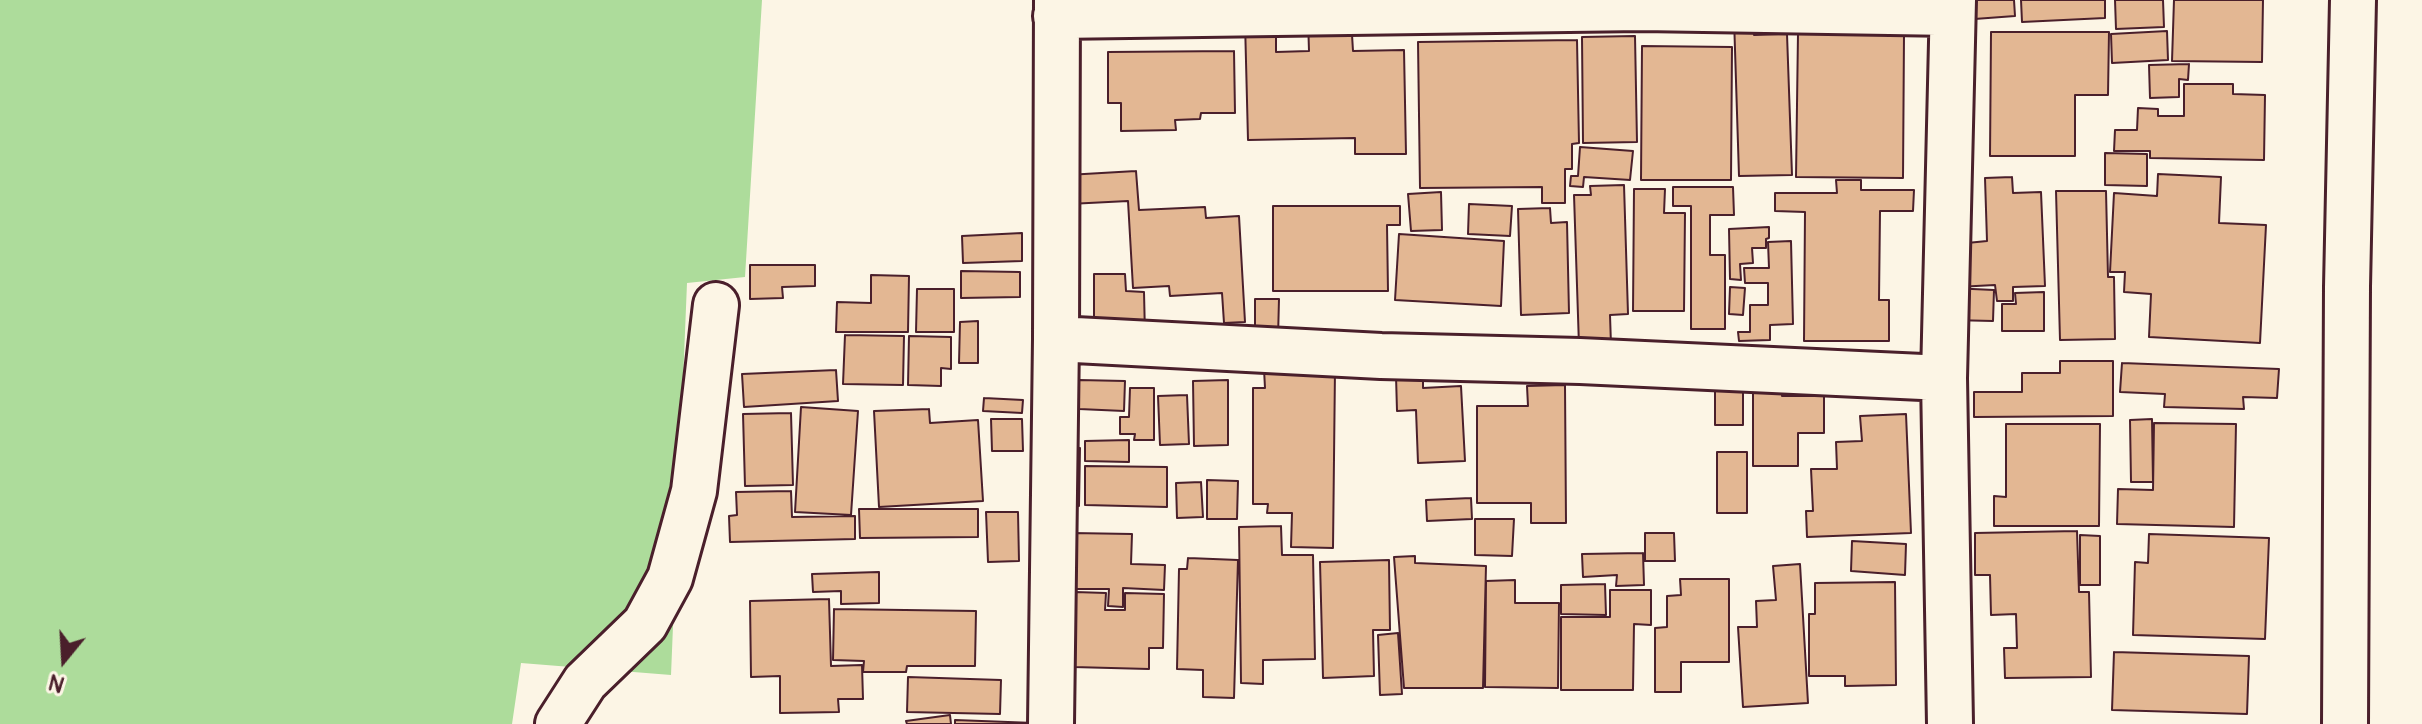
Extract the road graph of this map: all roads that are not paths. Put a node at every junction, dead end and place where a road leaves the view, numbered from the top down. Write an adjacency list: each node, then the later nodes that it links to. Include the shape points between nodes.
1 (2353, 0): 10 (street)
2 (1952, 6): 3 (street); 6 (street)
3 (1057, 8): 5 (street)
4 (716, 305): 7 (street, via 694,491 670,578 645,624 585,682)
5 (1056, 339): 6 (street); 8 (street)
6 (1944, 378): 9 (street)
7 (558, 724)
8 (1051, 724)
9 (1950, 724)
10 (2345, 724)

